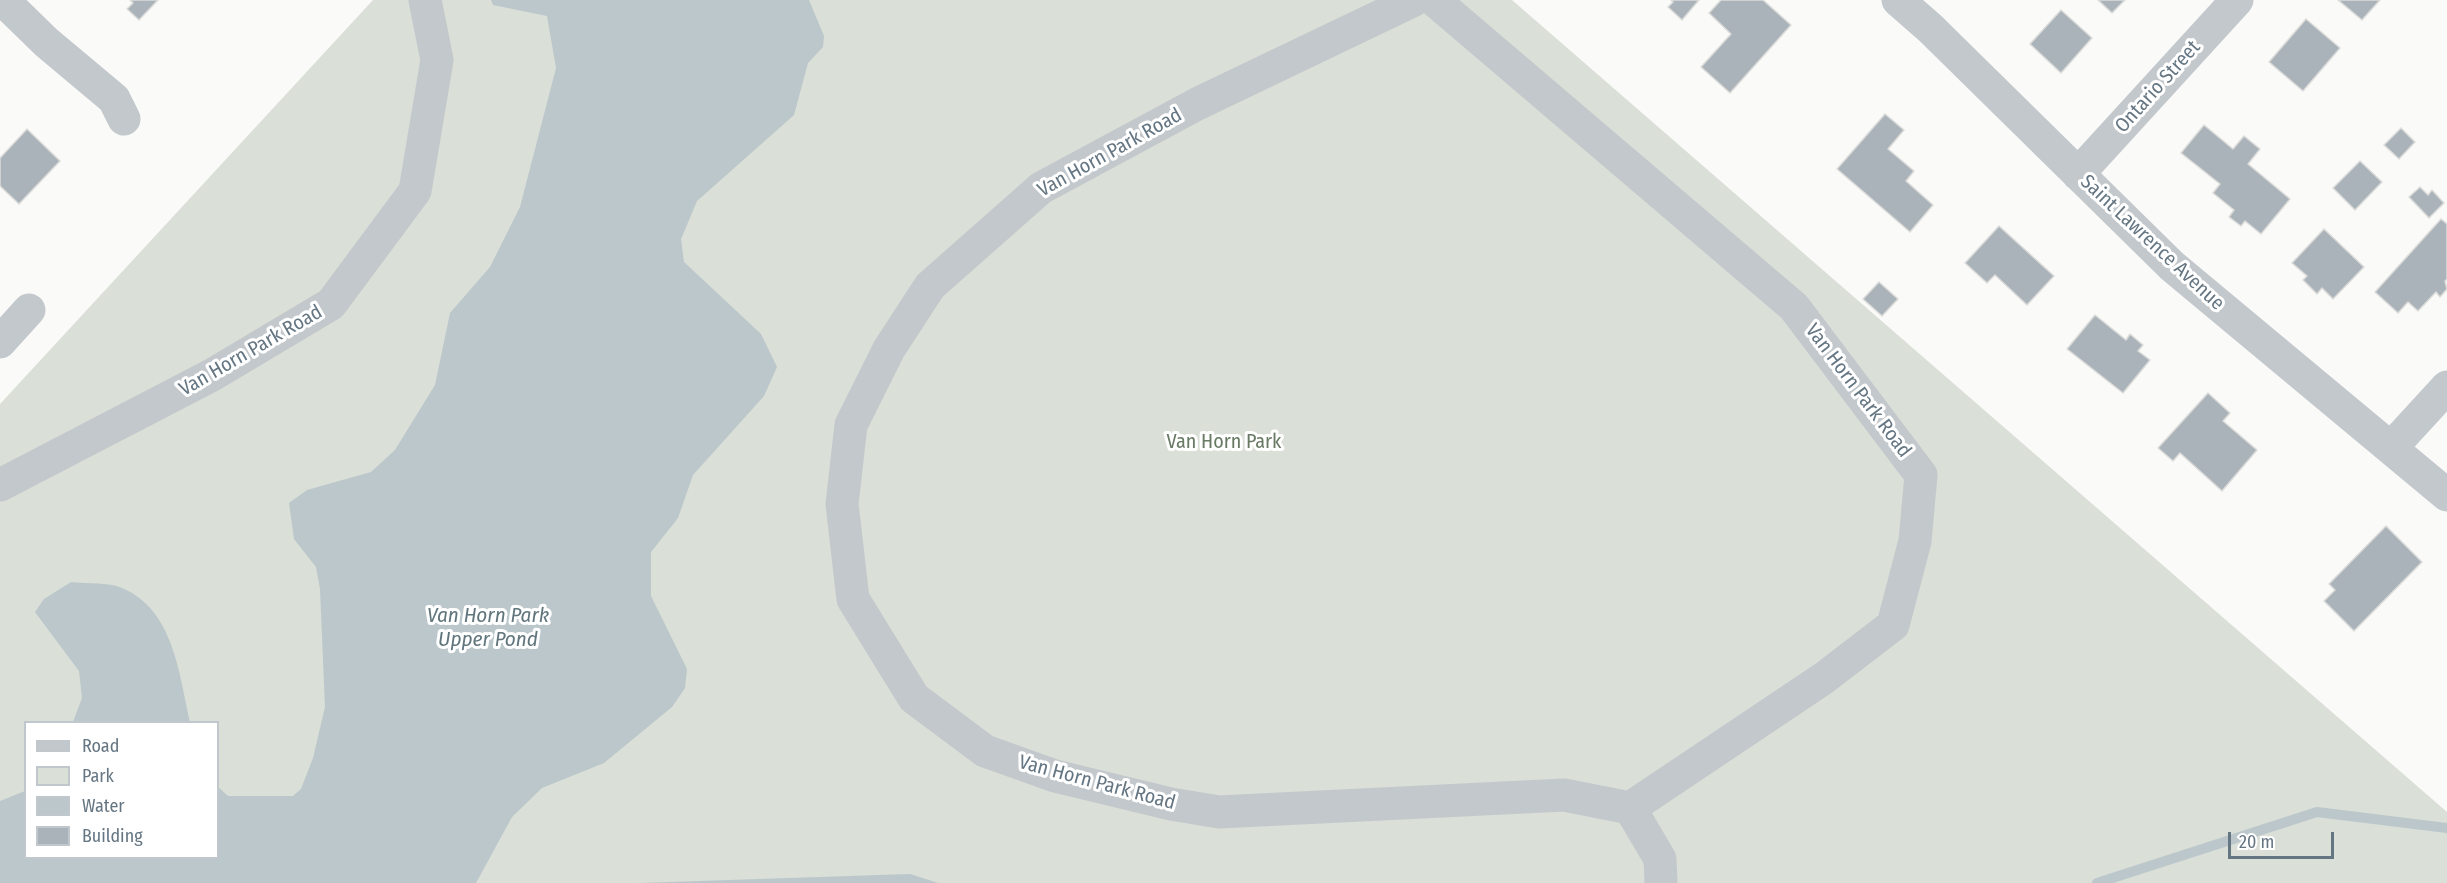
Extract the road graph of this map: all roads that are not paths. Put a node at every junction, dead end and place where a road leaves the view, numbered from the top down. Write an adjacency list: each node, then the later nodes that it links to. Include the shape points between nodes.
1 (3, 0): 7 (street, via 114,99)
2 (425, 0): 13 (street, Van Horn Park Road, via 437,60 415,191 331,304 212,375)
3 (1414, 0): 15 (street, Van Horn Park Road, via 1197,104 1041,188 930,286 889,349 851,425 842,504 853,599 914,698 985,751 1055,776 1220,812 1564,795)
4 (1434, 0): 15 (street, Van Horn Park Road, via 1794,307 1921,475 1915,541 1893,625 1824,678)
5 (1898, 0): 8 (street, Saint Lawrence Avenue)
6 (2237, 0): 8 (street, Ontario Street)
7 (124, 119)
8 (2079, 174): 12 (street, Saint Lawrence Avenue, via 2172,266)
9 (29, 310): 10 (street)
10 (0, 342)
11 (2447, 387): 12 (street)
12 (2391, 448): 14 (street, Saint Lawrence Avenue)
13 (0, 485)
14 (2447, 495)
15 (1630, 808): 16 (street, via 1660,859)
16 (1661, 883)

